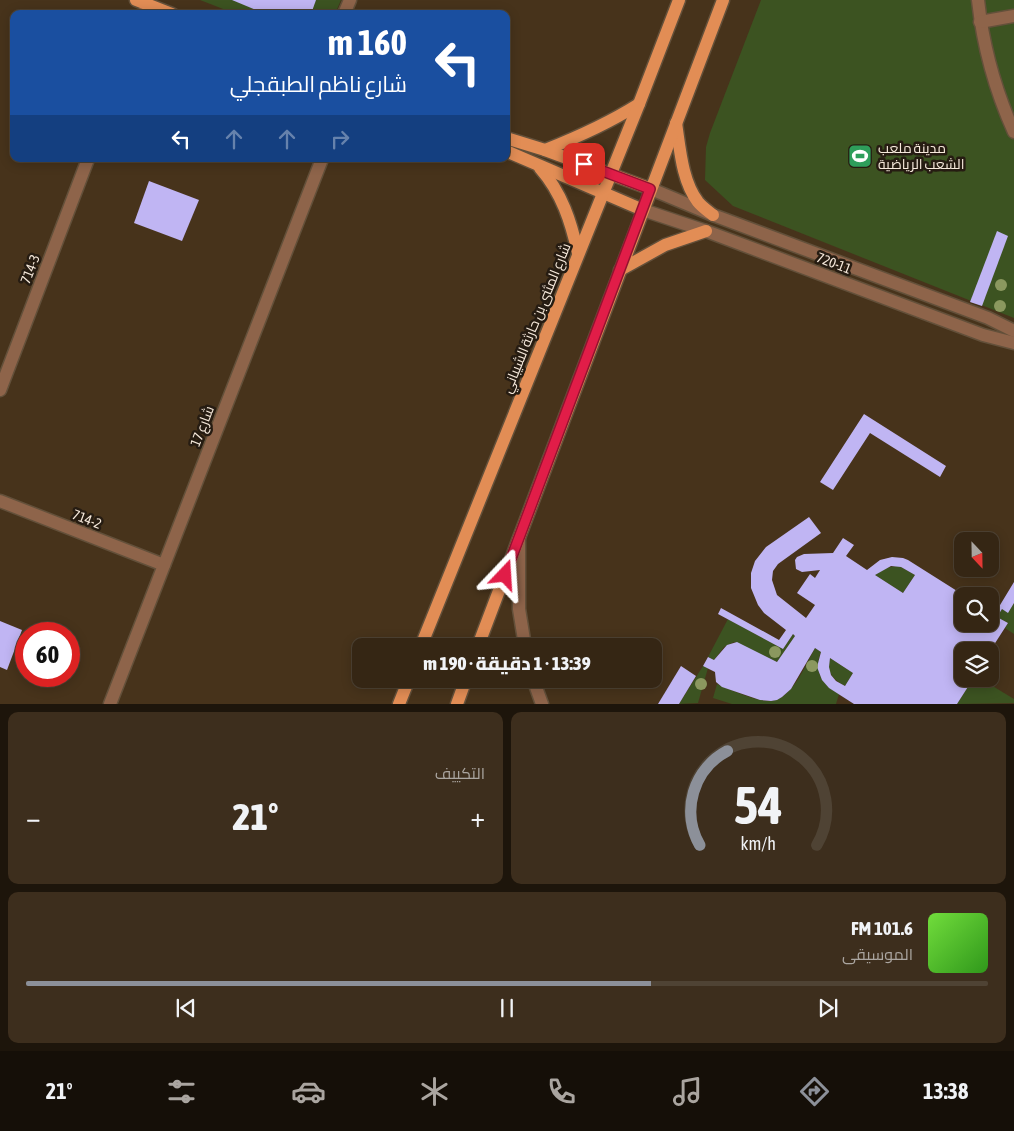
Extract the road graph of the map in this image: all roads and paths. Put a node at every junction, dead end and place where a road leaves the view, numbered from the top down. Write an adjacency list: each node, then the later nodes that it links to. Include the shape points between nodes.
1 (678, 0): 8 (main road, شارع المثنى بن حارثة الشيباني)
2 (723, 0): 10 (main road)
3 (978, 0): 7 (street)
4 (142, 4): 5 (main road)
5 (160, 10)
6 (1014, 16): 7 (street)
7 (980, 22): 9 (street, via 988,60)
8 (639, 104): 13 (main road, via 590,132); 18 (main road, شارع المثنى بن حارثة الشيباني)
9 (1010, 111): 11 (street)
10 (676, 122): 19 (main road); 22 (main road, via 688,181 699,204)
11 (1014, 132)
12 (510, 139): 13 (main road)
13 (545, 150): 18 (main road)
14 (510, 152): 17 (main road)
15 (87, 162): 28 (street, 714-3)
16 (321, 162): 31 (street, شارع 17)
17 (539, 166): 20 (main road); 24 (main road, via 565,206)
18 (610, 174): 19 (main road); 20 (main road, شارع المثنى بن حارثة الشيباني)
19 (650, 189): 21 (main road); 22 (street, 720-11)
20 (602, 193): 21 (main road); 24 (main road, شارع المثنى بن حارثة الشيباني)
21 (643, 210): 23 (street, 720-11); 25 (main road)
22 (713, 215): 26 (street, 720-11, via 988,318)
23 (706, 231): 25 (main road, via 665,245); 27 (street, 720-11)
24 (578, 253): 32 (main road, شارع المثنى بن حارثة الشيباني)
25 (620, 270): 30 (main road)
26 (1014, 331)
27 (1014, 344)
28 (0, 390)
29 (0, 501): 31 (street, 714-2)
30 (519, 539): 33 (main road); 34 (street, via 519,608)
31 (164, 565): 38 (street, شارع 17)
32 (424, 638)
33 (481, 638)
34 (524, 638)
35 (406, 688): 39 (main road)
36 (463, 688): 40 (main road)
37 (536, 688): 41 (street)
38 (110, 704)
39 (400, 704)
40 (457, 704)
41 (542, 704)

